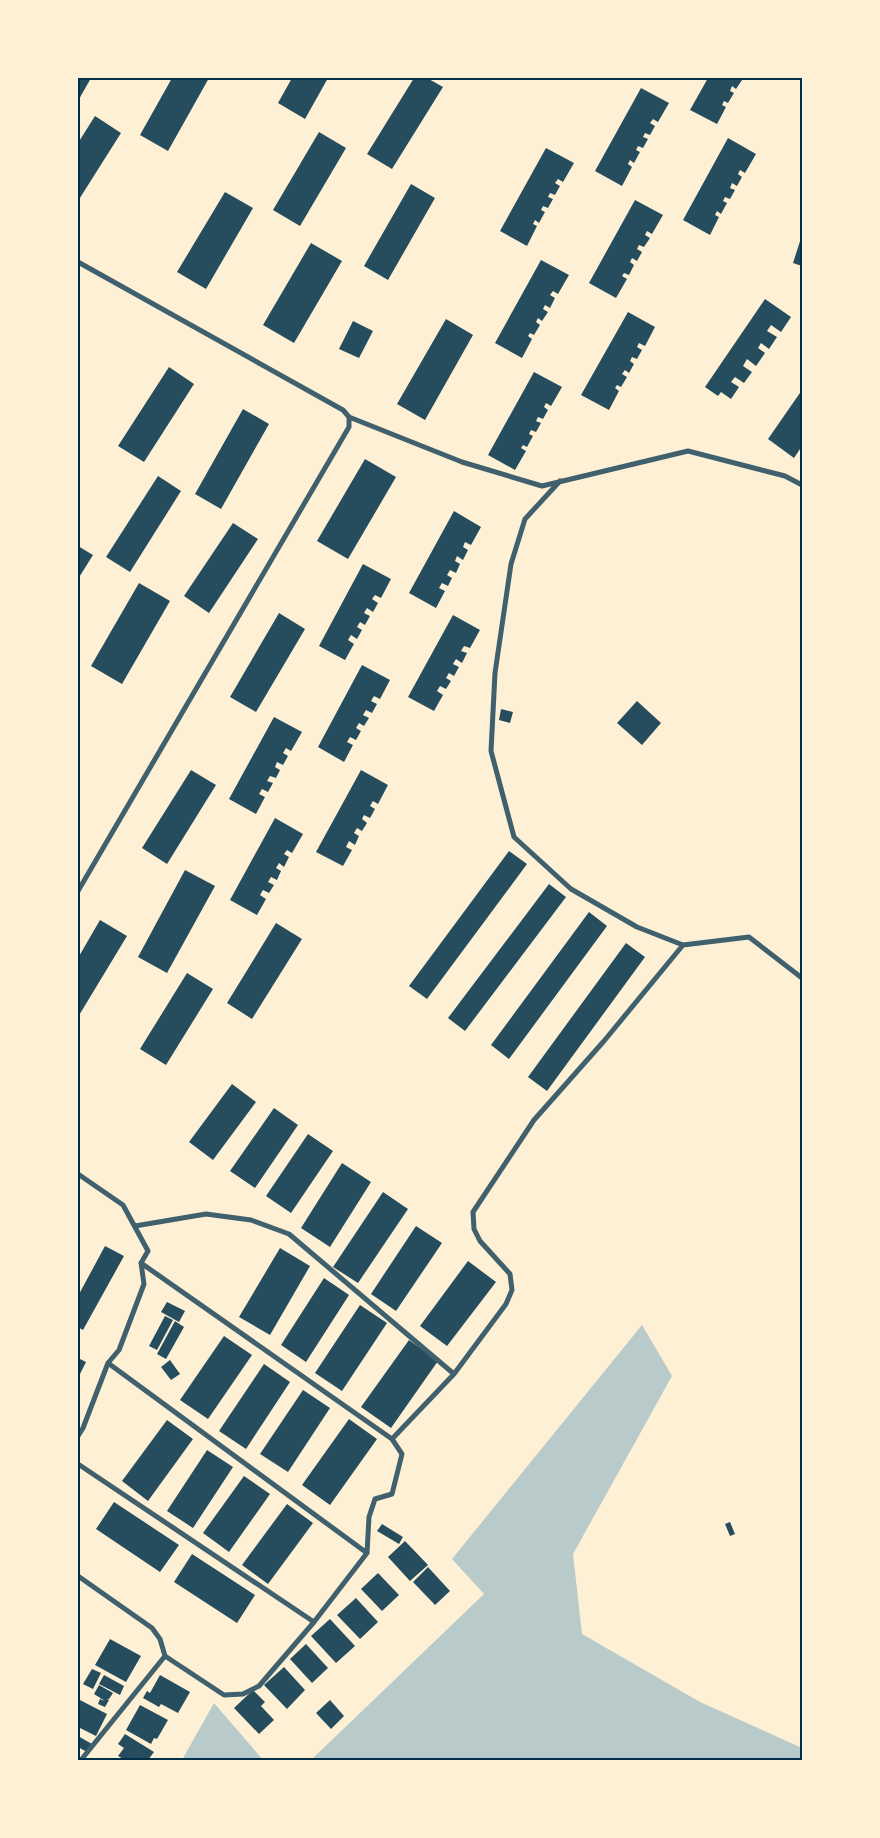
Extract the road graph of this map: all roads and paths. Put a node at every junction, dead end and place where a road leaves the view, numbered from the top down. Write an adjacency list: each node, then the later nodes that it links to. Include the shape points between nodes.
1 (78, 262): 2 (street, via 343,410)
2 (349, 417): 3 (street, via 462,462 542,486); 5 (street, via 349,427)
3 (560, 481): 4 (street, via 688,450 785,476); 6 (street, via 525,520 511,564 495,673 491,751 514,837 570,889 637,927)
4 (802, 485)
5 (78, 891)
6 (683, 945): 7 (street, via 749,937); 12 (street, via 534,1120 473,1212 474,1229 510,1274 512,1290 506,1304)
7 (802, 978)
8 (78, 1174): 9 (street, via 123,1205)
9 (135, 1226): 10 (street, via 148,1251); 12 (street, via 206,1214 251,1220 288,1234)
10 (141, 1263): 11 (street, via 144,1284 119,1350); 14 (street)
11 (108, 1364): 13 (street); 16 (street)
12 (454, 1374): 14 (street)
13 (78, 1436)
14 (392, 1439): 16 (street, via 402,1454 392,1494 375,1499 369,1517)
15 (78, 1464): 18 (street)
16 (367, 1553): 18 (street)
17 (78, 1576): 19 (street, via 152,1628 160,1639)
18 (314, 1622): 19 (street, via 259,1686 244,1694 224,1695)
19 (165, 1656): 20 (street)
20 (81, 1760)

